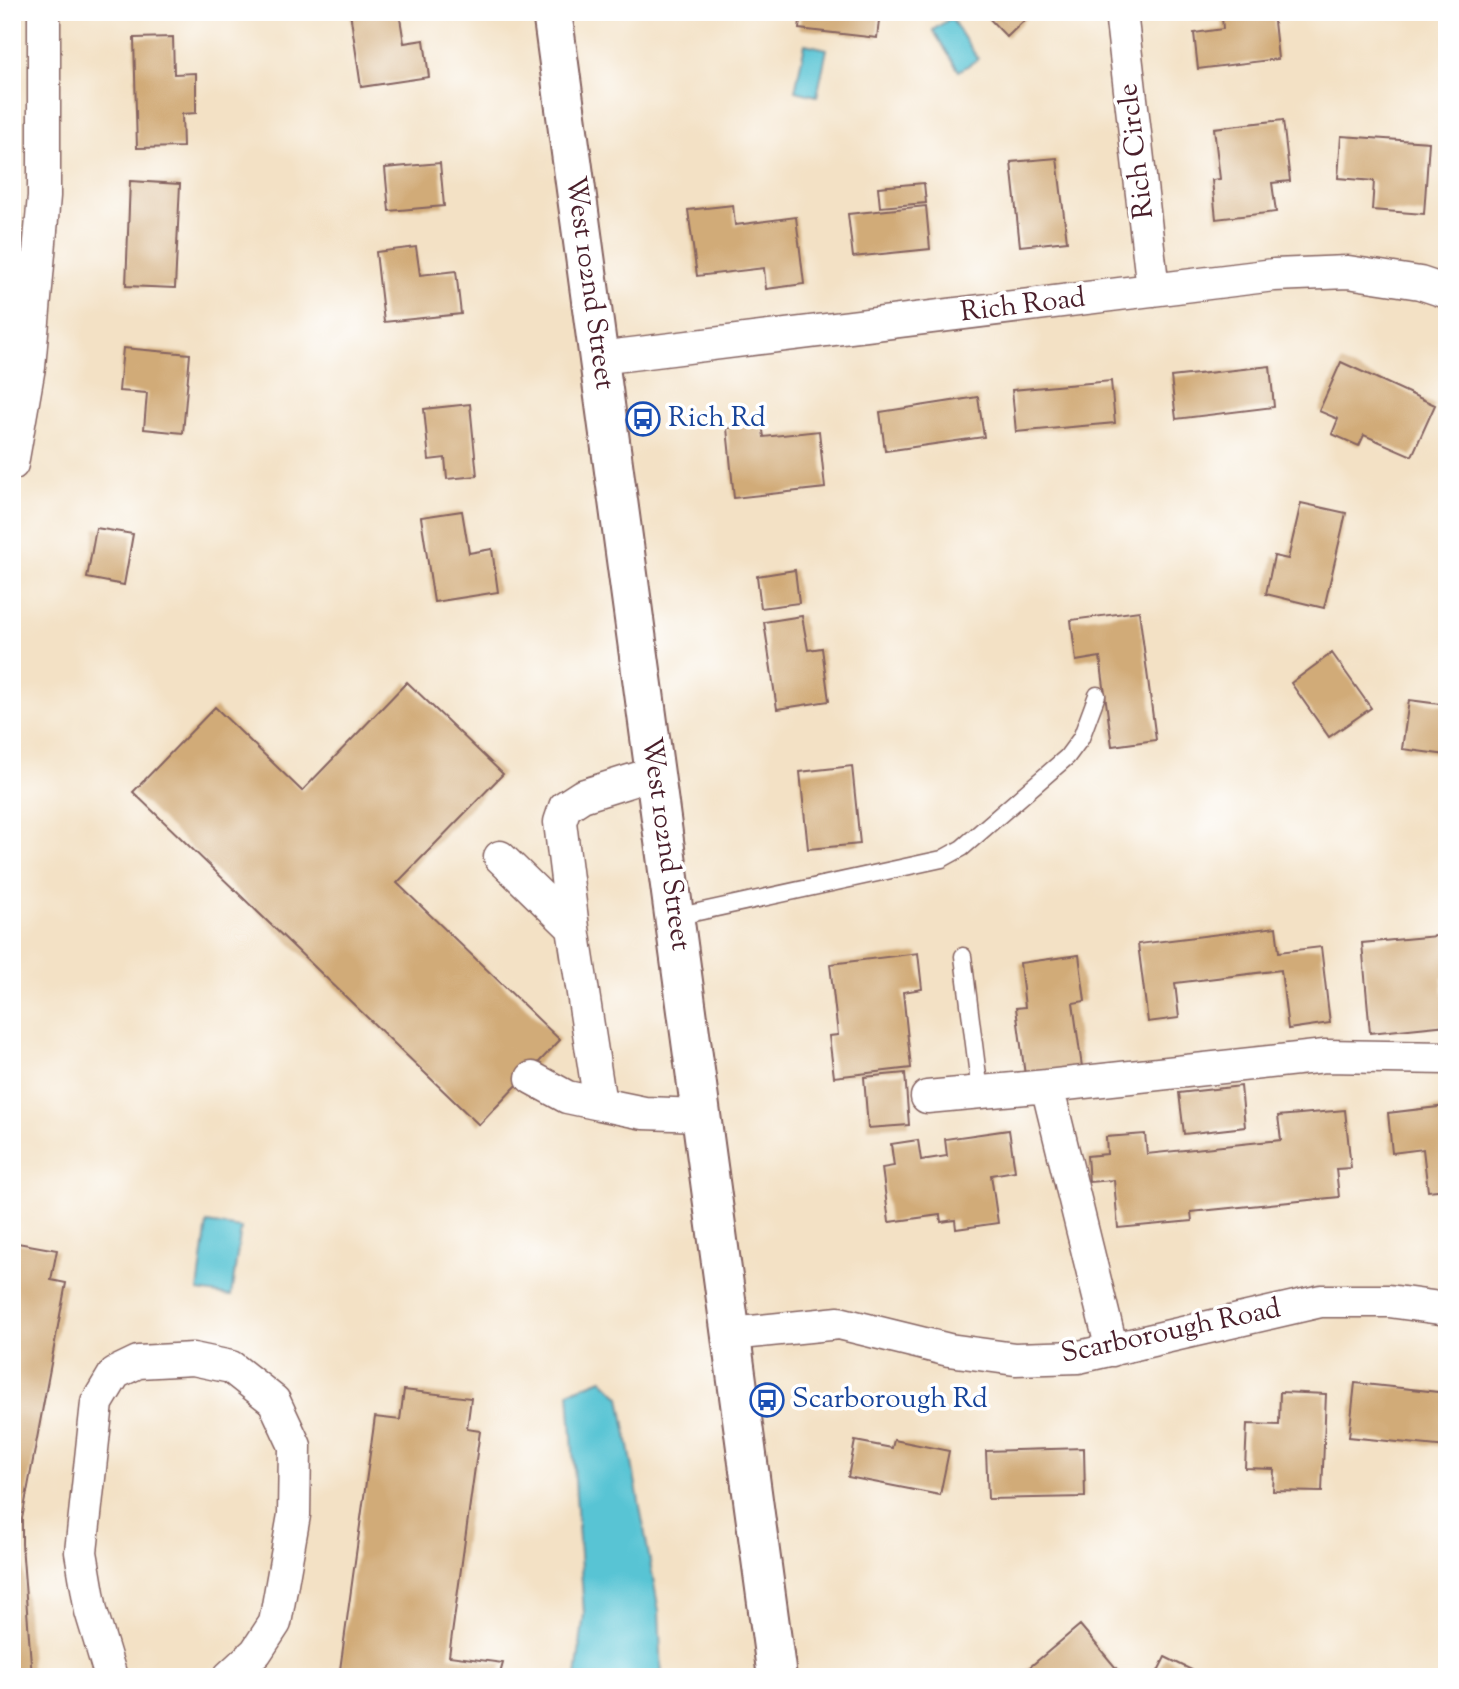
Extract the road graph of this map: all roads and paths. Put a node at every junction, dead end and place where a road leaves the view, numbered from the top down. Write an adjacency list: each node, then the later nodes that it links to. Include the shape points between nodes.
1 (44, 12): 7 (street, via 44,196 29,368)
2 (552, 12): 6 (street, West 102nd Street)
3 (1121, 12): 4 (street, Rich Circle)
4 (1153, 290): 5 (street, Rich Road, via 1273,275 1348,272); 6 (street, Rich Road)
5 (1447, 292)
6 (599, 358): 9 (street, West 102nd Street)
7 (12, 464)
8 (1097, 695): 11 (lane, via 1081,738 1068,757 962,848 942,859)
9 (655, 773): 11 (street, West 102nd Street); 12 (street, via 582,796 565,807 560,822)
10 (500, 857): 12 (street)
11 (675, 917): 20 (street, West 102nd Street)
12 (573, 928): 19 (street)
13 (963, 956): 17 (lane)
14 (1447, 1058): 16 (street, via 1325,1056)
15 (533, 1078): 19 (street, via 566,1097)
16 (1047, 1086): 17 (street); 23 (street)
17 (980, 1092): 18 (street)
18 (927, 1097)
19 (600, 1104): 20 (street, via 644,1113)
20 (702, 1115): 22 (street, West 102nd Street)
21 (1447, 1309): 23 (street, Scarborough Road, via 1390,1301 1321,1301)
22 (731, 1334): 23 (street, Scarborough Road, via 839,1323 949,1350 1015,1359 1079,1357); 26 (street, West 102nd Street)
23 (1112, 1350)
24 (111, 1677): 25 (street, via 91,1611 81,1552 97,1403 116,1373 138,1362 193,1359 231,1367 274,1401 295,1446 294,1515 275,1623 256,1652)
25 (229, 1677)
26 (777, 1677)

